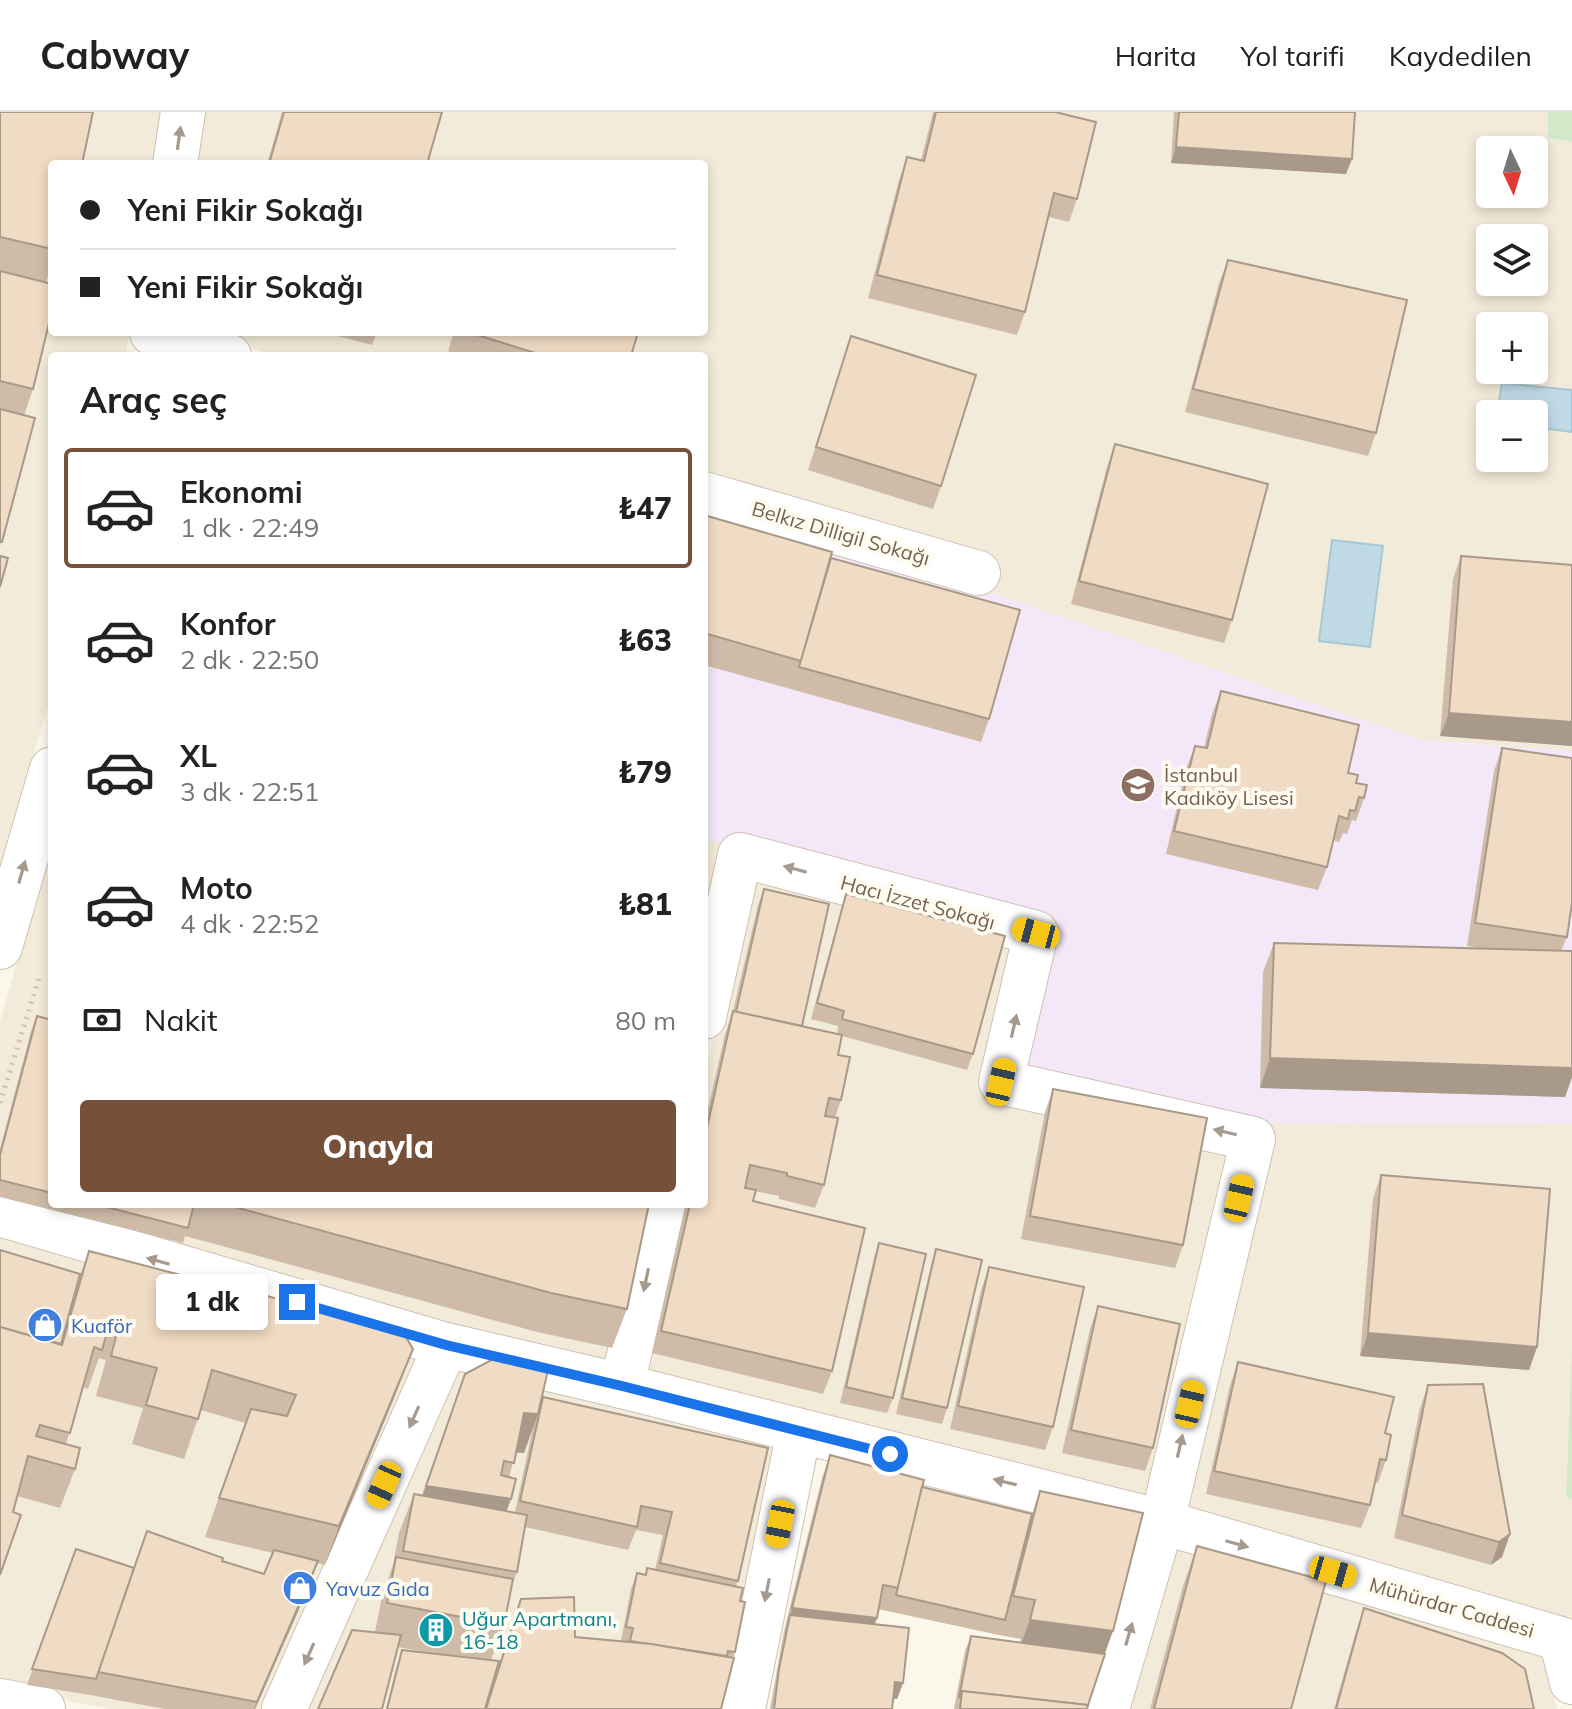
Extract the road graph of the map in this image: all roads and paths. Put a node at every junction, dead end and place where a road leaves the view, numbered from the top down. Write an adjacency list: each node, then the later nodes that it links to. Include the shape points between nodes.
1 (183, 112): 2 (street, one-way to 1)
2 (176, 160)
3 (150, 340): 4 (street)
4 (209, 352)
5 (708, 495): 6 (street, Belkız Dilligil Sokağı)
6 (978, 573)
7 (48, 783): 8 (street, one-way to 7)
8 (0, 947)
9 (42, 967): 11 (path)
10 (708, 999): 17 (street, Hacı İzzet Sokağı, one-way to 10, via 1253,1139 1001,1082 1036,933 740,855)
11 (0, 1103)
12 (662, 1208): 15 (street, one-way to 15)
13 (0, 1214): 14 (street, Mühürdar Caddesi, one-way to 13)
14 (446, 1345): 15 (street, Mühürdar Caddesi); 21 (street, one-way to 21)
15 (622, 1386): 16 (street, Mühürdar Caddesi)
16 (799, 1431): 17 (street, Mühürdar Caddesi, one-way to 16); 22 (street, one-way to 22)
17 (1162, 1522): 18 (street, Mühürdar Caddesi, one-way to 18, via 1561,1639); 23 (street, one-way to 17)
18 (1572, 1682)
19 (0, 1701): 20 (street)
20 (43, 1709)
21 (284, 1709)
22 (743, 1709)
23 (1107, 1709)

